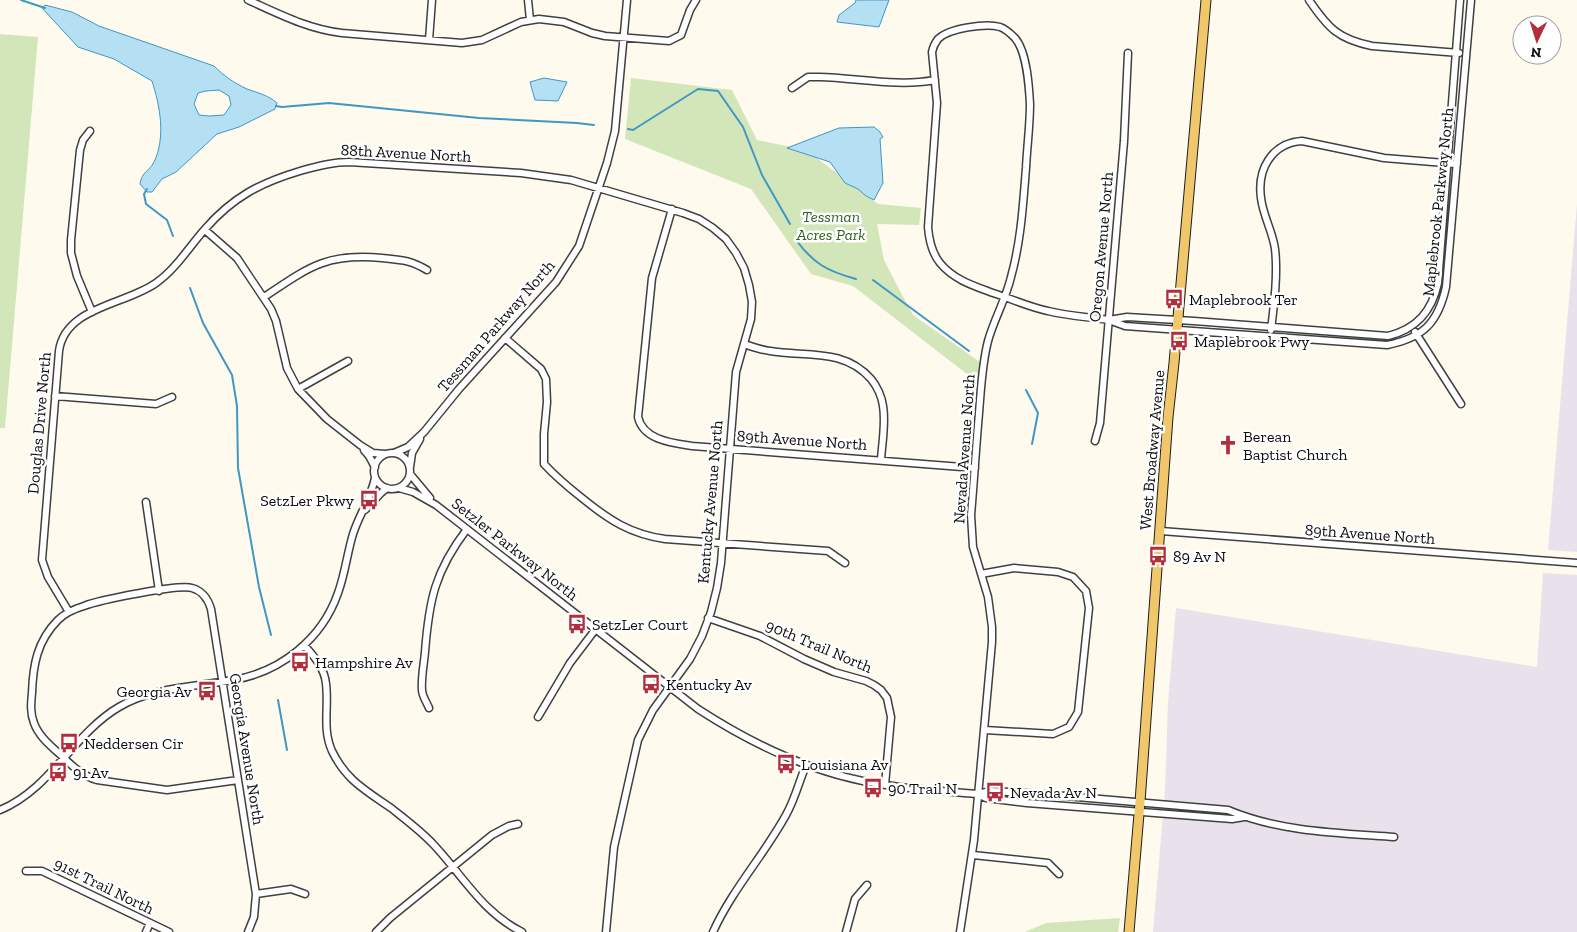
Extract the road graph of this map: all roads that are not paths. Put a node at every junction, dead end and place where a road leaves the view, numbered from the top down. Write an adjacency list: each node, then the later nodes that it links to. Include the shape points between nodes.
1 (248, 0): 11 (street)
2 (269, 0): 11 (street)
3 (432, 0): 14 (street)
4 (528, 0): 12 (street)
5 (627, 0): 13 (street, Tessman Parkway North)
6 (696, 0): 13 (street, via 681,35 676,38 669,41)
7 (1206, 0): 32 (main road, West Broadway Avenue)
8 (1309, 0): 16 (street, via 1335,32 1359,43)
9 (1460, 0): 16 (street, Maplebrook Parkway North)
10 (1470, 0): 17 (street, Maplebrook Parkway North)
11 (265, 8): 14 (street, via 322,30)
12 (530, 20): 13 (street, via 556,20 592,33); 14 (street, via 472,42)
13 (623, 37): 23 (street, Tessman Parkway North, via 615,131)
14 (429, 40)
15 (1128, 53): 31 (street, Oregon Avenue North, via 1127,103)
16 (1456, 53): 17 (street); 21 (street, Maplebrook Parkway North)
17 (1466, 53): 22 (street, Maplebrook Parkway North)
18 (935, 80): 19 (street, via 894,82 819,77 808,78); 29 (street, via 937,103 928,227 931,245 939,262 953,276); 29 (street, Nevada Avenue North, via 934,44 953,30 1000,27 1009,32 1021,47 1030,104 1021,226)
19 (792, 88)
20 (90, 131): 30 (street, via 80,150 71,240 73,264)
21 (1447, 164): 22 (street); 33 (street, via 1384,158 1302,141 1278,148 1263,169 1260,197 1275,249); 34 (street, Maplebrook Parkway North, via 1436,295 1430,308)
22 (1457, 164): 35 (street, Maplebrook Parkway North, via 1442,306 1435,318)
23 (599, 187): 24 (street, 88th Avenue North); 25 (street, 88th Avenue North, via 540,175 338,162 258,186 231,204); 37 (street, Tessman Parkway North, via 579,246 556,282)
24 (672, 209): 26 (street, 88th Avenue North, via 699,219); 47 (street, 89th Avenue North, via 652,278 638,417 643,430 666,440)
25 (205, 230): 28 (street, via 237,258); 30 (street, 88th Avenue North, via 159,281)
26 (726, 239): 38 (street, Kentucky Avenue North, via 740,258 749,284 751,319)
27 (427, 270): 28 (street, via 409,261 347,257 315,265)
28 (264, 297): 40 (street, via 276,321 287,368)
29 (1005, 297): 31 (street, via 1051,312); 52 (street, Nevada Avenue North, via 985,356)
30 (92, 312): 41 (street, Douglas Drive North, via 71,325 61,339)
31 (1109, 320): 32 (street, via 1125,326); 45 (street, Oregon Avenue North, via 1100,423)
32 (1178, 325): 33 (street, Maplebrook Parkway North); 36 (street, Maplebrook Parkway North); 61 (main road, West Broadway Avenue)
33 (1272, 326): 34 (street, Maplebrook Parkway North, via 1388,336); 36 (street)
34 (1412, 326): 35 (street)
35 (1417, 334): 36 (street, Maplebrook Parkway North, via 1387,345); 43 (street)
36 (1271, 336)
37 (505, 338): 44 (street, Tessman Parkway North); 62 (street, via 541,369 546,379 544,464 552,472 602,514 632,531 665,539)
38 (744, 344): 47 (street, Kentucky Avenue North, via 736,372); 50 (street, via 771,352 842,359 865,372 883,406)
39 (348, 361): 40 (street)
40 (298, 389): 46 (street, via 327,419)
41 (55, 396): 42 (street, via 156,404); 67 (street, Douglas Drive North, via 42,560 48,577)
42 (172, 397)
43 (1461, 404)
44 (424, 432): 48 (street, Tessman Parkway North, via 408,447); 53 (street, Tessman Parkway North, via 412,453)
45 (1094, 441)
46 (360, 445): 49 (street, via 373,453); 51 (street)
47 (730, 449): 50 (street, 89th Avenue North); 62 (street, Kentucky Avenue North)
48 (394, 453): 49 (street); 53 (street, via 402,456)
49 (385, 454): 51 (street)
50 (880, 460): 52 (street, 89th Avenue North)
51 (375, 467): 54 (street)
52 (975, 468): 65 (street, Nevada Avenue North, via 971,531)
53 (410, 470): 56 (street, via 408,480); 58 (street, Setzler Parkway North, via 420,488)
54 (375, 478): 55 (street); 59 (street)
55 (387, 488): 56 (street); 59 (street)
56 (399, 488): 58 (street, Setzler Parkway North, via 414,492)
57 (146, 502): 66 (street)
58 (436, 505): 60 (street, Setzler Parkway North)
59 (363, 512): 70 (street, via 354,532 334,605)
60 (467, 529): 69 (street, Setzler Parkway North); 73 (street, via 444,564 430,603 422,692)
61 (1160, 531): 64 (street, 89th Avenue North); 81 (main road, West Broadway Avenue)
62 (722, 543): 63 (street, via 828,551); 68 (street, Kentucky Avenue North, via 717,588)
63 (845, 563)
64 (1577, 563)
65 (981, 574): 75 (street, Nevada Avenue North, via 992,627); 75 (street, via 1014,568 1058,572 1073,577 1086,591 1089,608 1080,704 1069,726 1053,734)
66 (159, 591): 67 (street, via 96,602); 71 (street, Georgia Avenue North, via 190,587 209,601)
67 (69, 612): 76 (street, via 49,630 37,651 31,704 31,714 39,733)
68 (708, 618): 72 (street, Kentucky Avenue North, via 690,659); 79 (street, 90th Trail North, via 760,636 804,659 866,681 881,690 887,698 890,716)
69 (595, 630): 72 (street, Setzler Parkway North); 74 (street, via 570,663)
70 (304, 645): 71 (street, via 278,665); 88 (street, via 323,671 327,735 331,749 346,774 412,825)
71 (223, 682): 76 (street, via 162,691 130,700 97,723); 78 (street, Georgia Avenue North)
72 (669, 688): 77 (street, Setzler Parkway North, via 727,728); 100 (street, Kentucky Avenue North, via 638,740 614,847)
73 (429, 708)
74 (538, 717)
75 (985, 730): 80 (street, Nevada Avenue North)
76 (64, 758): 78 (street, via 87,777 153,789 180,789); 82 (street, via 30,792)
77 (806, 765): 79 (street, Setzler Parkway North); 101 (street, via 787,814)
78 (238, 780): 92 (street, Georgia Avenue North)
79 (885, 785): 80 (street, Setzler Parkway North)
80 (977, 794): 81 (street, Setzler Parkway North, via 990,791); 83 (street, Setzler Parkway North, via 1027,803); 87 (street, Nevada Avenue North)
81 (1140, 802): 83 (main road, West Broadway Avenue); 84 (street, Setzler Parkway North, via 1228,810)
82 (0, 810)
83 (1139, 812): 84 (street, Setzler Parkway North, via 1232,819); 104 (main road, West Broadway Avenue)
84 (1244, 817): 86 (street, via 1313,831)
85 (518, 824): 88 (street, via 492,835)
86 (1394, 837)
87 (973, 855): 90 (street, via 1048,863); 103 (street, Nevada Avenue North)
88 (453, 868): 98 (street); 99 (street, via 498,916)
89 (26, 871): 94 (street, 91st Trail North, via 42,871)
90 (1059, 874)
91 (866, 885): 102 (street, via 855,900)
92 (256, 894): 93 (street, via 291,889); 97 (street, Georgia Avenue North, via 254,917)
93 (305, 894)
94 (150, 923): 95 (street); 96 (street, 91st Trail North)
95 (146, 932)
96 (169, 932)
97 (248, 932)
98 (376, 932)
99 (522, 932)
100 (606, 932)
101 (713, 932)
102 (846, 932)
103 (960, 932)
104 (1129, 932)

